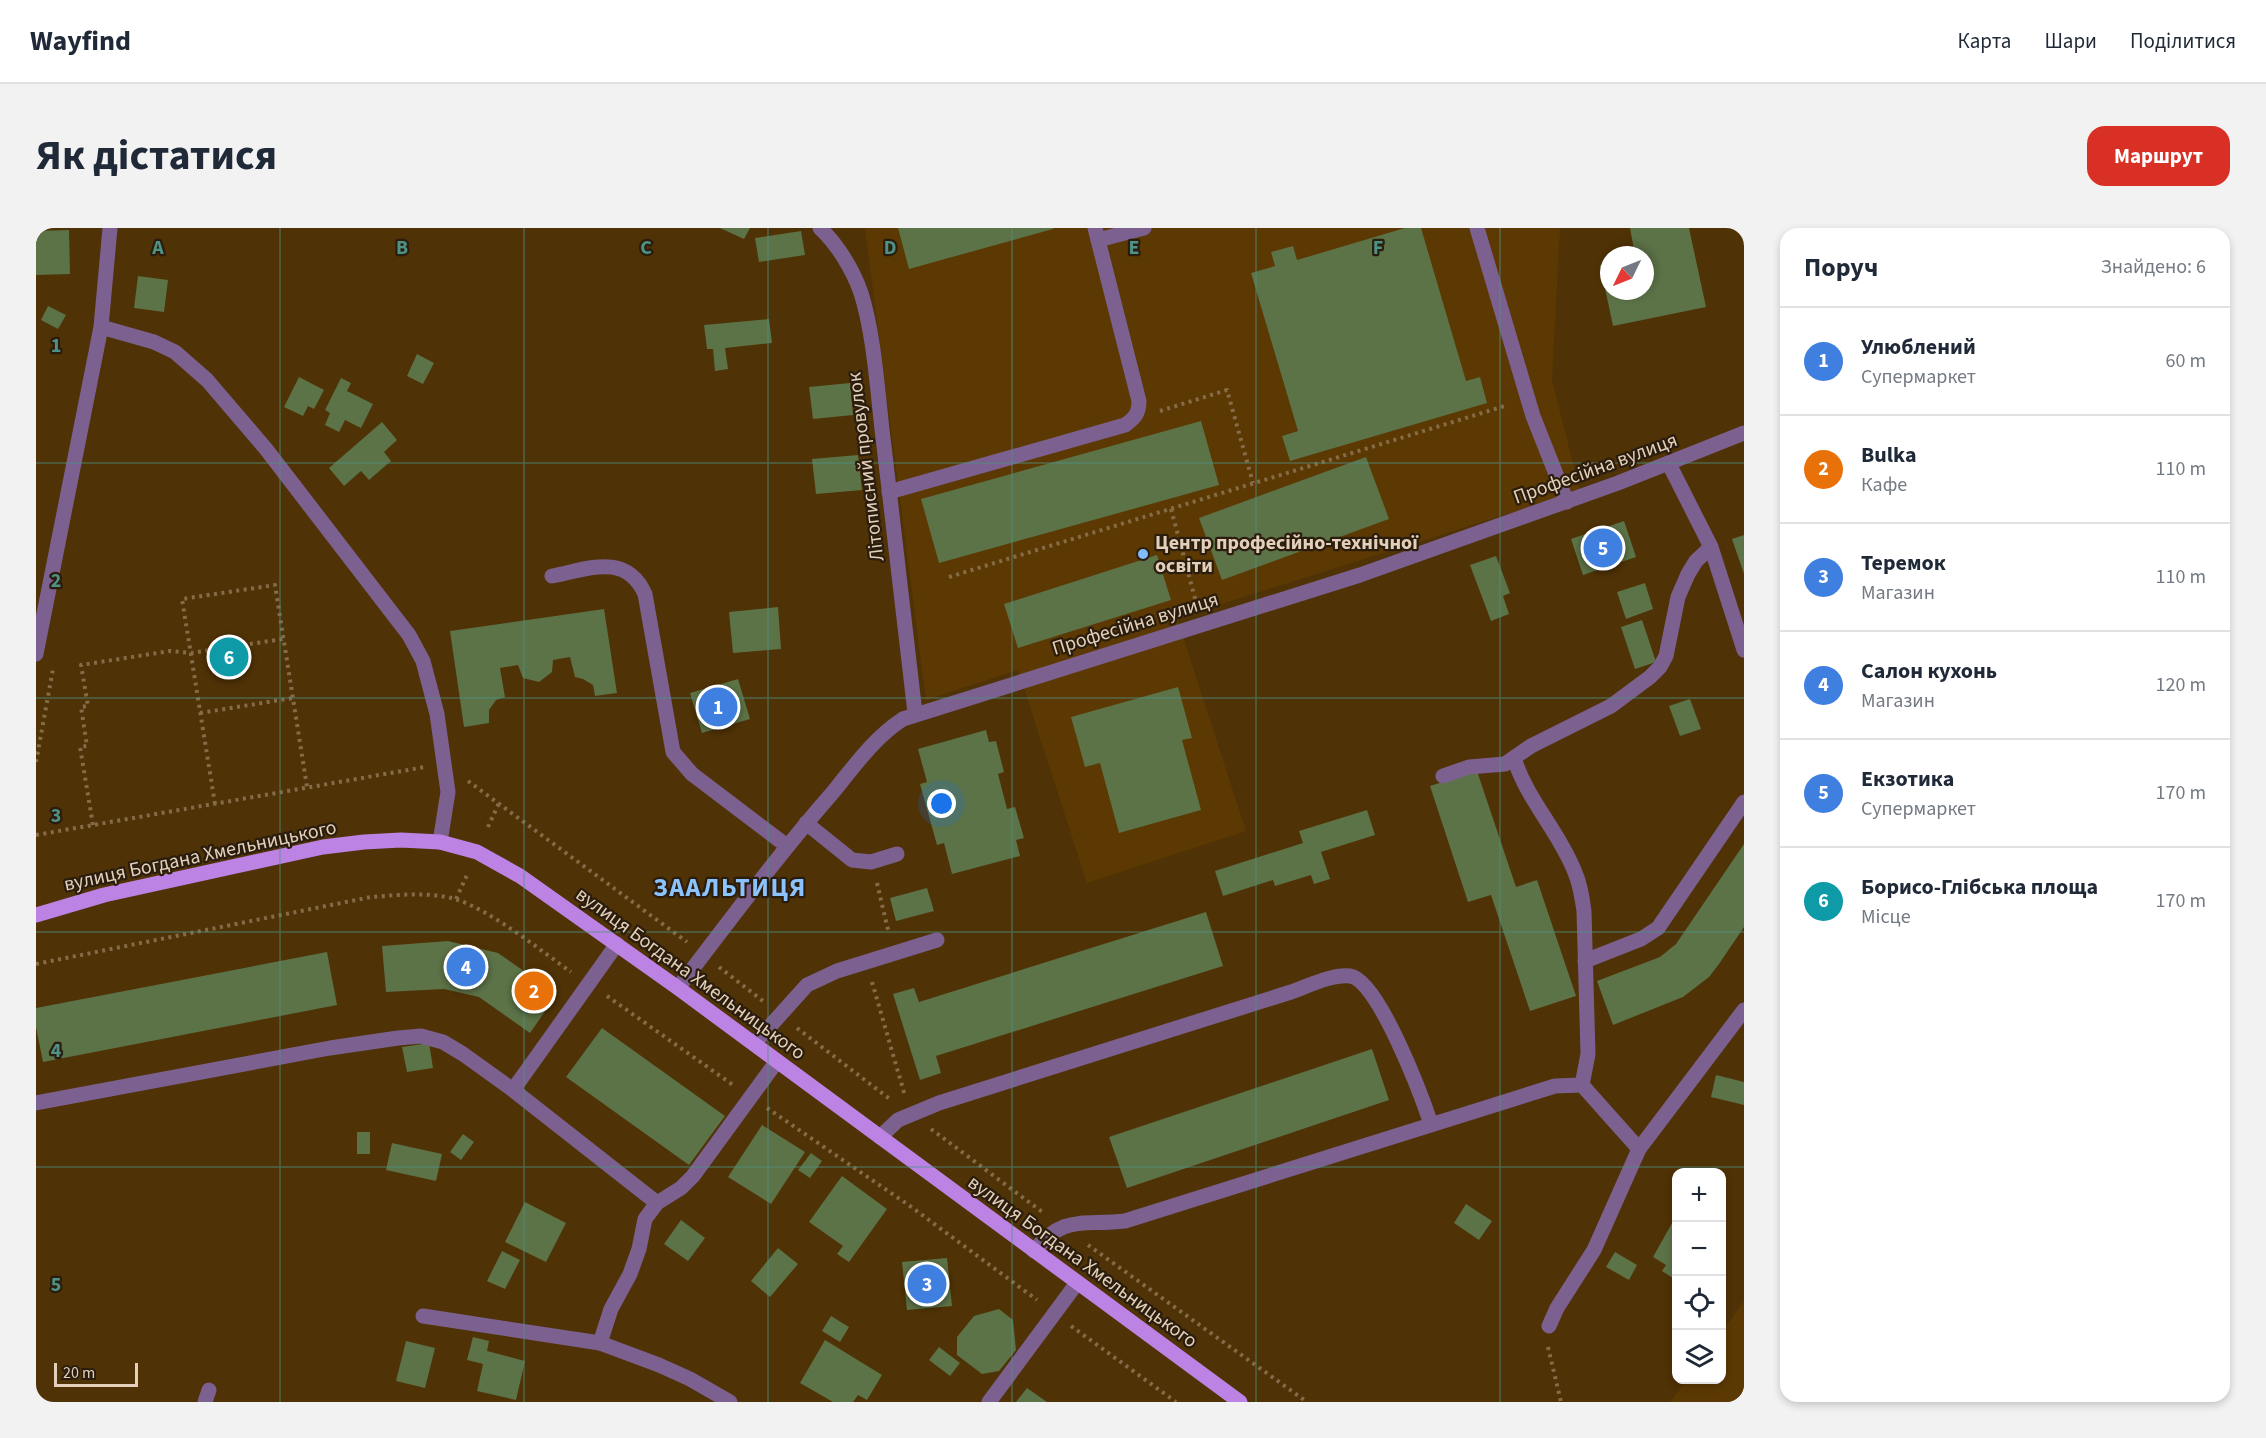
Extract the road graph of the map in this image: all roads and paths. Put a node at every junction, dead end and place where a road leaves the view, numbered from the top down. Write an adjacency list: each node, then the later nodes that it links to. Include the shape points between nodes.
1 (110, 228): 6 (street)
2 (820, 228): 12 (street, Літописний провулок, via 839,250 861,293 876,376)
3 (1144, 228): 5 (street)
4 (1477, 228): 7 (street)
5 (1096, 234): 8 (street, via 1139,401)
6 (101, 327): 22 (street); 35 (street, via 175,352 207,380 266,449 409,635 423,661 437,714 448,792)
7 (1527, 399): 11 (path); 13 (street)
8 (1134, 419): 11 (path, via 1227,390); 12 (street, via 1125,425)
9 (1744, 433): 10 (street, Професійна вулиця)
10 (1669, 464): 13 (street, Професійна вулиця); 15 (street)
11 (1253, 483): 14 (path)
12 (889, 492): 25 (street, Літописний провулок)
13 (1567, 502): 25 (street, Професійна вулиця, via 1360,575)
14 (1171, 509): 17 (path); 18 (path)
15 (1711, 547): 20 (street); 26 (street, via 1696,561 1678,597 1666,656 1660,667 1611,706)
16 (552, 576): 36 (street, via 610,566 637,579 645,594 673,752 692,774)
17 (949, 577)
18 (1196, 602)
19 (283, 639): 21 (path); 21 (path, via 275,585 182,599); 23 (path)
20 (1744, 650)
21 (191, 653): 24 (path); 33 (path, via 170,651 81,665 88,706 81,707 87,746 80,747)
22 (36, 654)
23 (293, 698): 24 (path); 28 (path)
24 (200, 712): 31 (path)
25 (915, 713): 32 (street, Професійна вулиця, via 889,728)
26 (1514, 758): 27 (street, via 1505,764 1469,767); 46 (street, via 1525,787 1574,869 1584,911)
27 (1443, 776)
28 (307, 788)
29 (1744, 802): 46 (street, via 1658,928 1641,939)
30 (499, 803): 34 (path)
31 (215, 804)
32 (806, 823): 36 (street, Професійна вулиця); 38 (street, via 852,860)
33 (93, 825)
34 (488, 827)
35 (440, 842): 41 (main road, вулиця Богдана Хмельницького, via 401,840 323,847 104,895); 43 (main road, вулиця Богдана Хмельницького, via 492,859)
36 (787, 846): 51 (street, Професійна вулиця)
37 (897, 854): 38 (street)
38 (871, 862): 44 (path)
39 (467, 875): 40 (path)
40 (456, 899): 48 (path, via 431,895 371,897); 50 (path, via 502,924)
41 (36, 915)
42 (937, 940): 44 (street)
43 (616, 944): 50 (street); 51 (main road, вулиця Богдана Хмельницького)
44 (894, 954): 47 (street)
45 (725, 958): 49 (path)
46 (1585, 961): 55 (street, via 1588,1054)
47 (866, 962): 53 (street, via 807,985); 59 (path)
48 (36, 963)
49 (719, 967)
50 (588, 983): 56 (street); 57 (path)
51 (678, 988): 53 (main road, вулиця Богдана Хмельницького)
52 (1744, 1010): 62 (street)
53 (754, 1044): 54 (main road, вулиця Богдана Хмельницького)
54 (777, 1061): 57 (street); 61 (main road, вулиця Богдана Хмельницького)
55 (1582, 1085): 60 (street, via 1555,1086); 62 (street)
56 (513, 1090): 58 (street, via 443,1042 421,1036 330,1048); 63 (street)
57 (750, 1096): 63 (street, via 693,1176); 66 (path, via 910,1206)
58 (36, 1103)
59 (910, 1114): 60 (street, via 1020,1076 1349,976 1362,981 1382,1012 1417,1084); 61 (street)
60 (1431, 1124): 64 (street, via 1125,1221 1062,1226 1045,1237)
61 (880, 1137): 64 (main road, вулиця Богдана Хмельницького)
62 (1639, 1149): 68 (street, via 1594,1250)
63 (657, 1203): 69 (street, via 645,1219 630,1274 611,1309)
64 (1034, 1251): 65 (main road, вулиця Богдана Хмельницького)
65 (1077, 1283): 66 (street); 73 (main road, вулиця Богдана Хмельницького)
66 (1053, 1313): 71 (street); 72 (path)
67 (423, 1316): 69 (street)
68 (1548, 1326): 74 (path)
69 (600, 1343): 70 (street, via 679,1374)
70 (730, 1402)
71 (989, 1402)
72 (1176, 1402)
73 (1239, 1402)
74 (1561, 1402)

